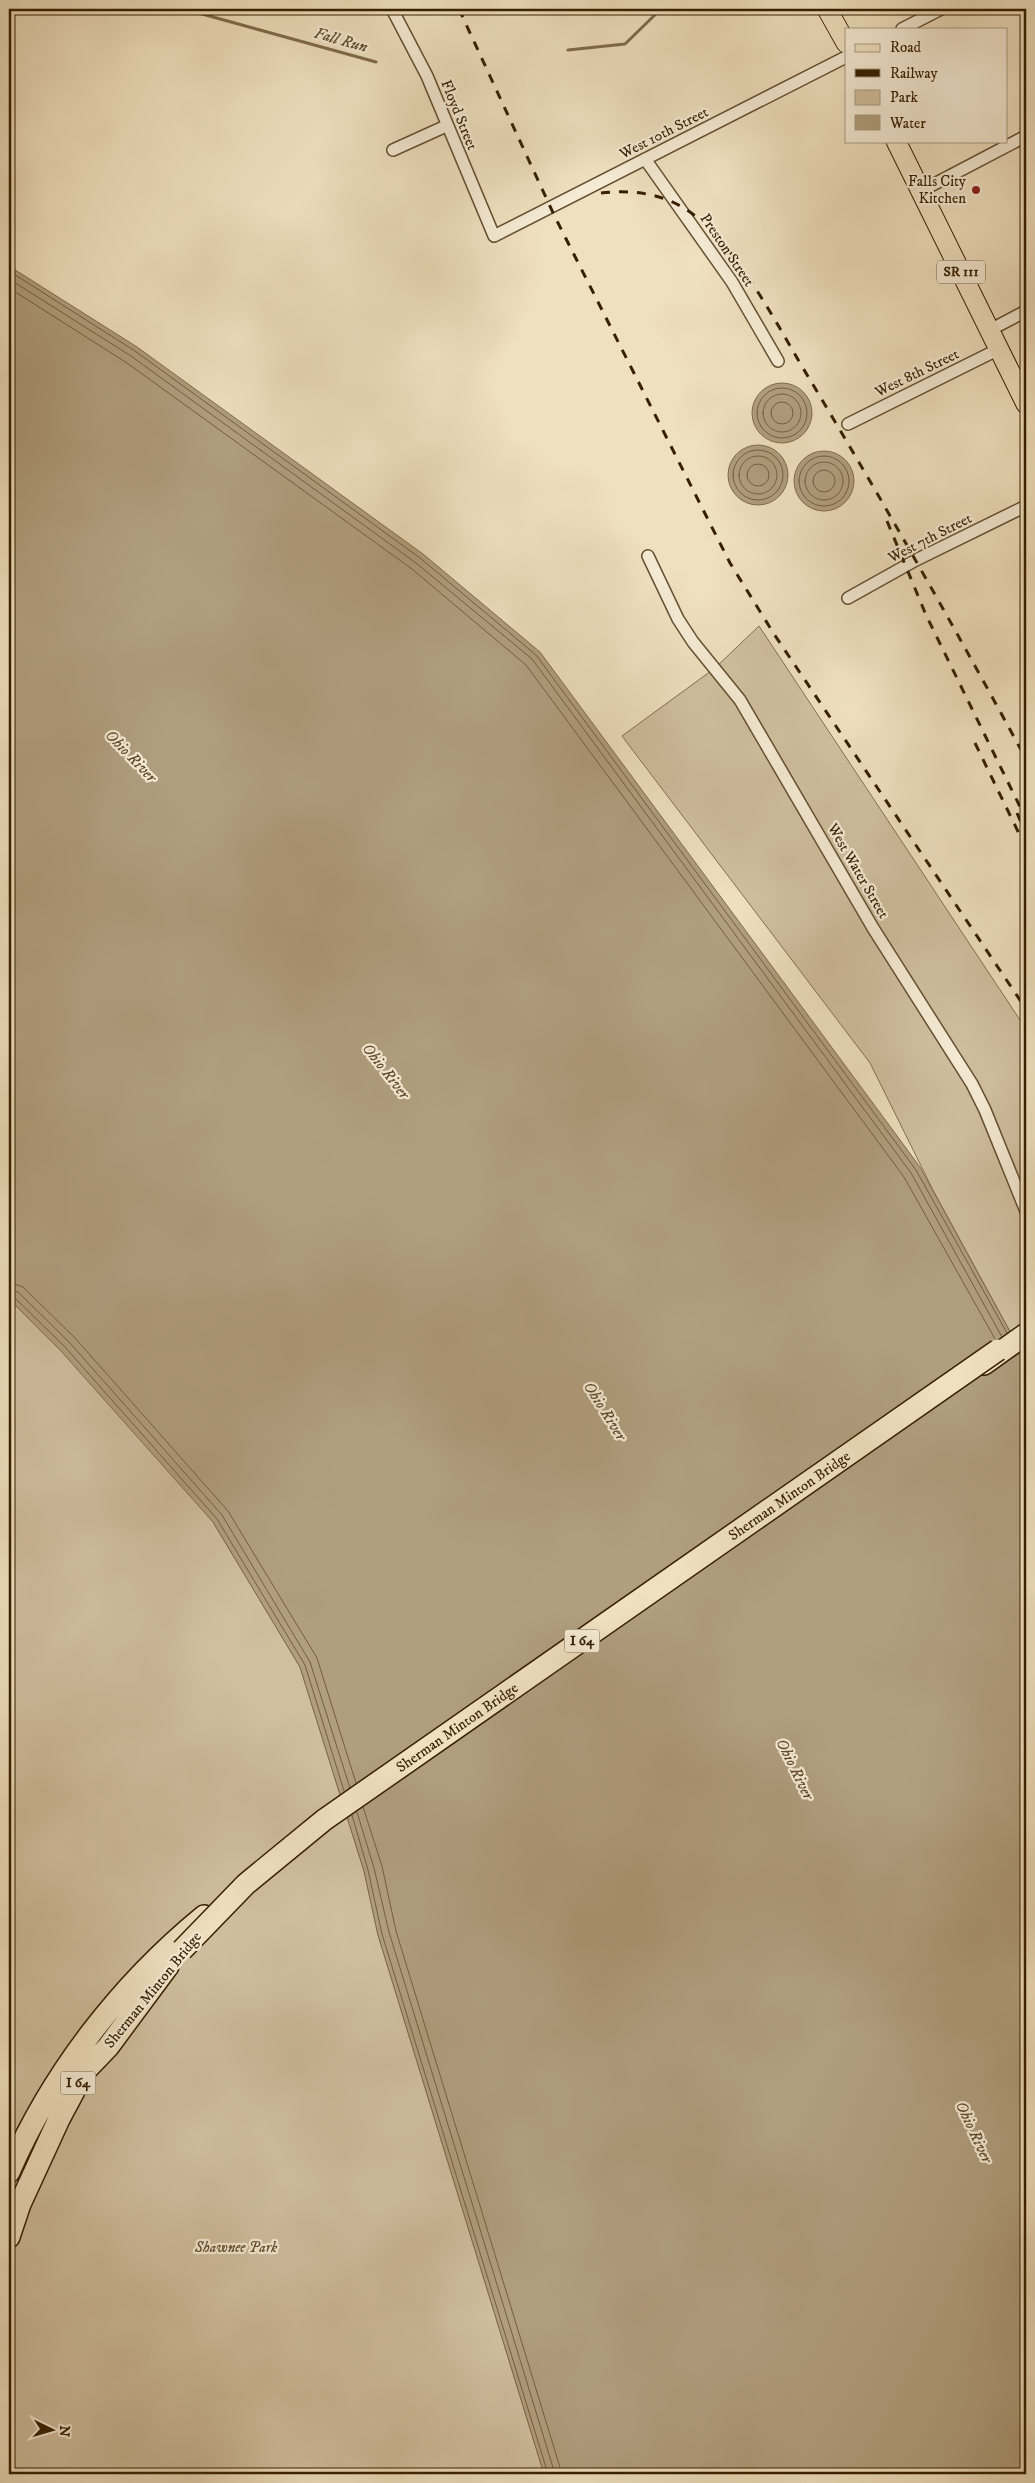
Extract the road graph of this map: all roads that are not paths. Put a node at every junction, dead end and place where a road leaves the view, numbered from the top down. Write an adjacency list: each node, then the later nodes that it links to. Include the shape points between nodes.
1 (392, 9): 7 (street, Floyd Street, via 427,76)
2 (827, 9): 5 (main road)
3 (942, 9): 4 (street)
4 (904, 28)
5 (845, 41)
6 (845, 58): 11 (street, West 10th Street)
7 (446, 126): 10 (street); 13 (street, Floyd Street)
8 (1026, 136): 12 (street)
9 (896, 142): 12 (main road, SR 111)
10 (393, 150)
11 (646, 159): 13 (street, West 10th Street); 17 (street, Preston Street, via 732,282)
12 (921, 192): 15 (main road, SR 111)
13 (494, 236)
14 (1026, 311): 15 (street)
15 (990, 330): 16 (main road, SR 111)
16 (999, 349): 18 (main road, SR 111); 19 (street, West 8th Street)
17 (778, 361)
18 (1026, 404)
19 (848, 424)
20 (1026, 506): 22 (street, West 7th Street, via 916,560)
21 (648, 556): 23 (street, West Water Street, via 678,619 740,700 883,944 972,1084)
22 (848, 598)
23 (1026, 1211)
24 (1026, 1331): 25 (highway, Sherman Minton Bridge / I 64, bridge, via 342,1807 174,1933 87,2029 49,2083); 26 (highway, bridge, via 230,1895 170,1945 90,2034 42,2106); 27 (highway, Sherman Minton Bridge / I 64, bridge, via 348,1804 253,1878 164,1970 108,2047 84,2072 24,2195)
25 (9, 2157)
26 (9, 2172)
27 (9, 2237)

